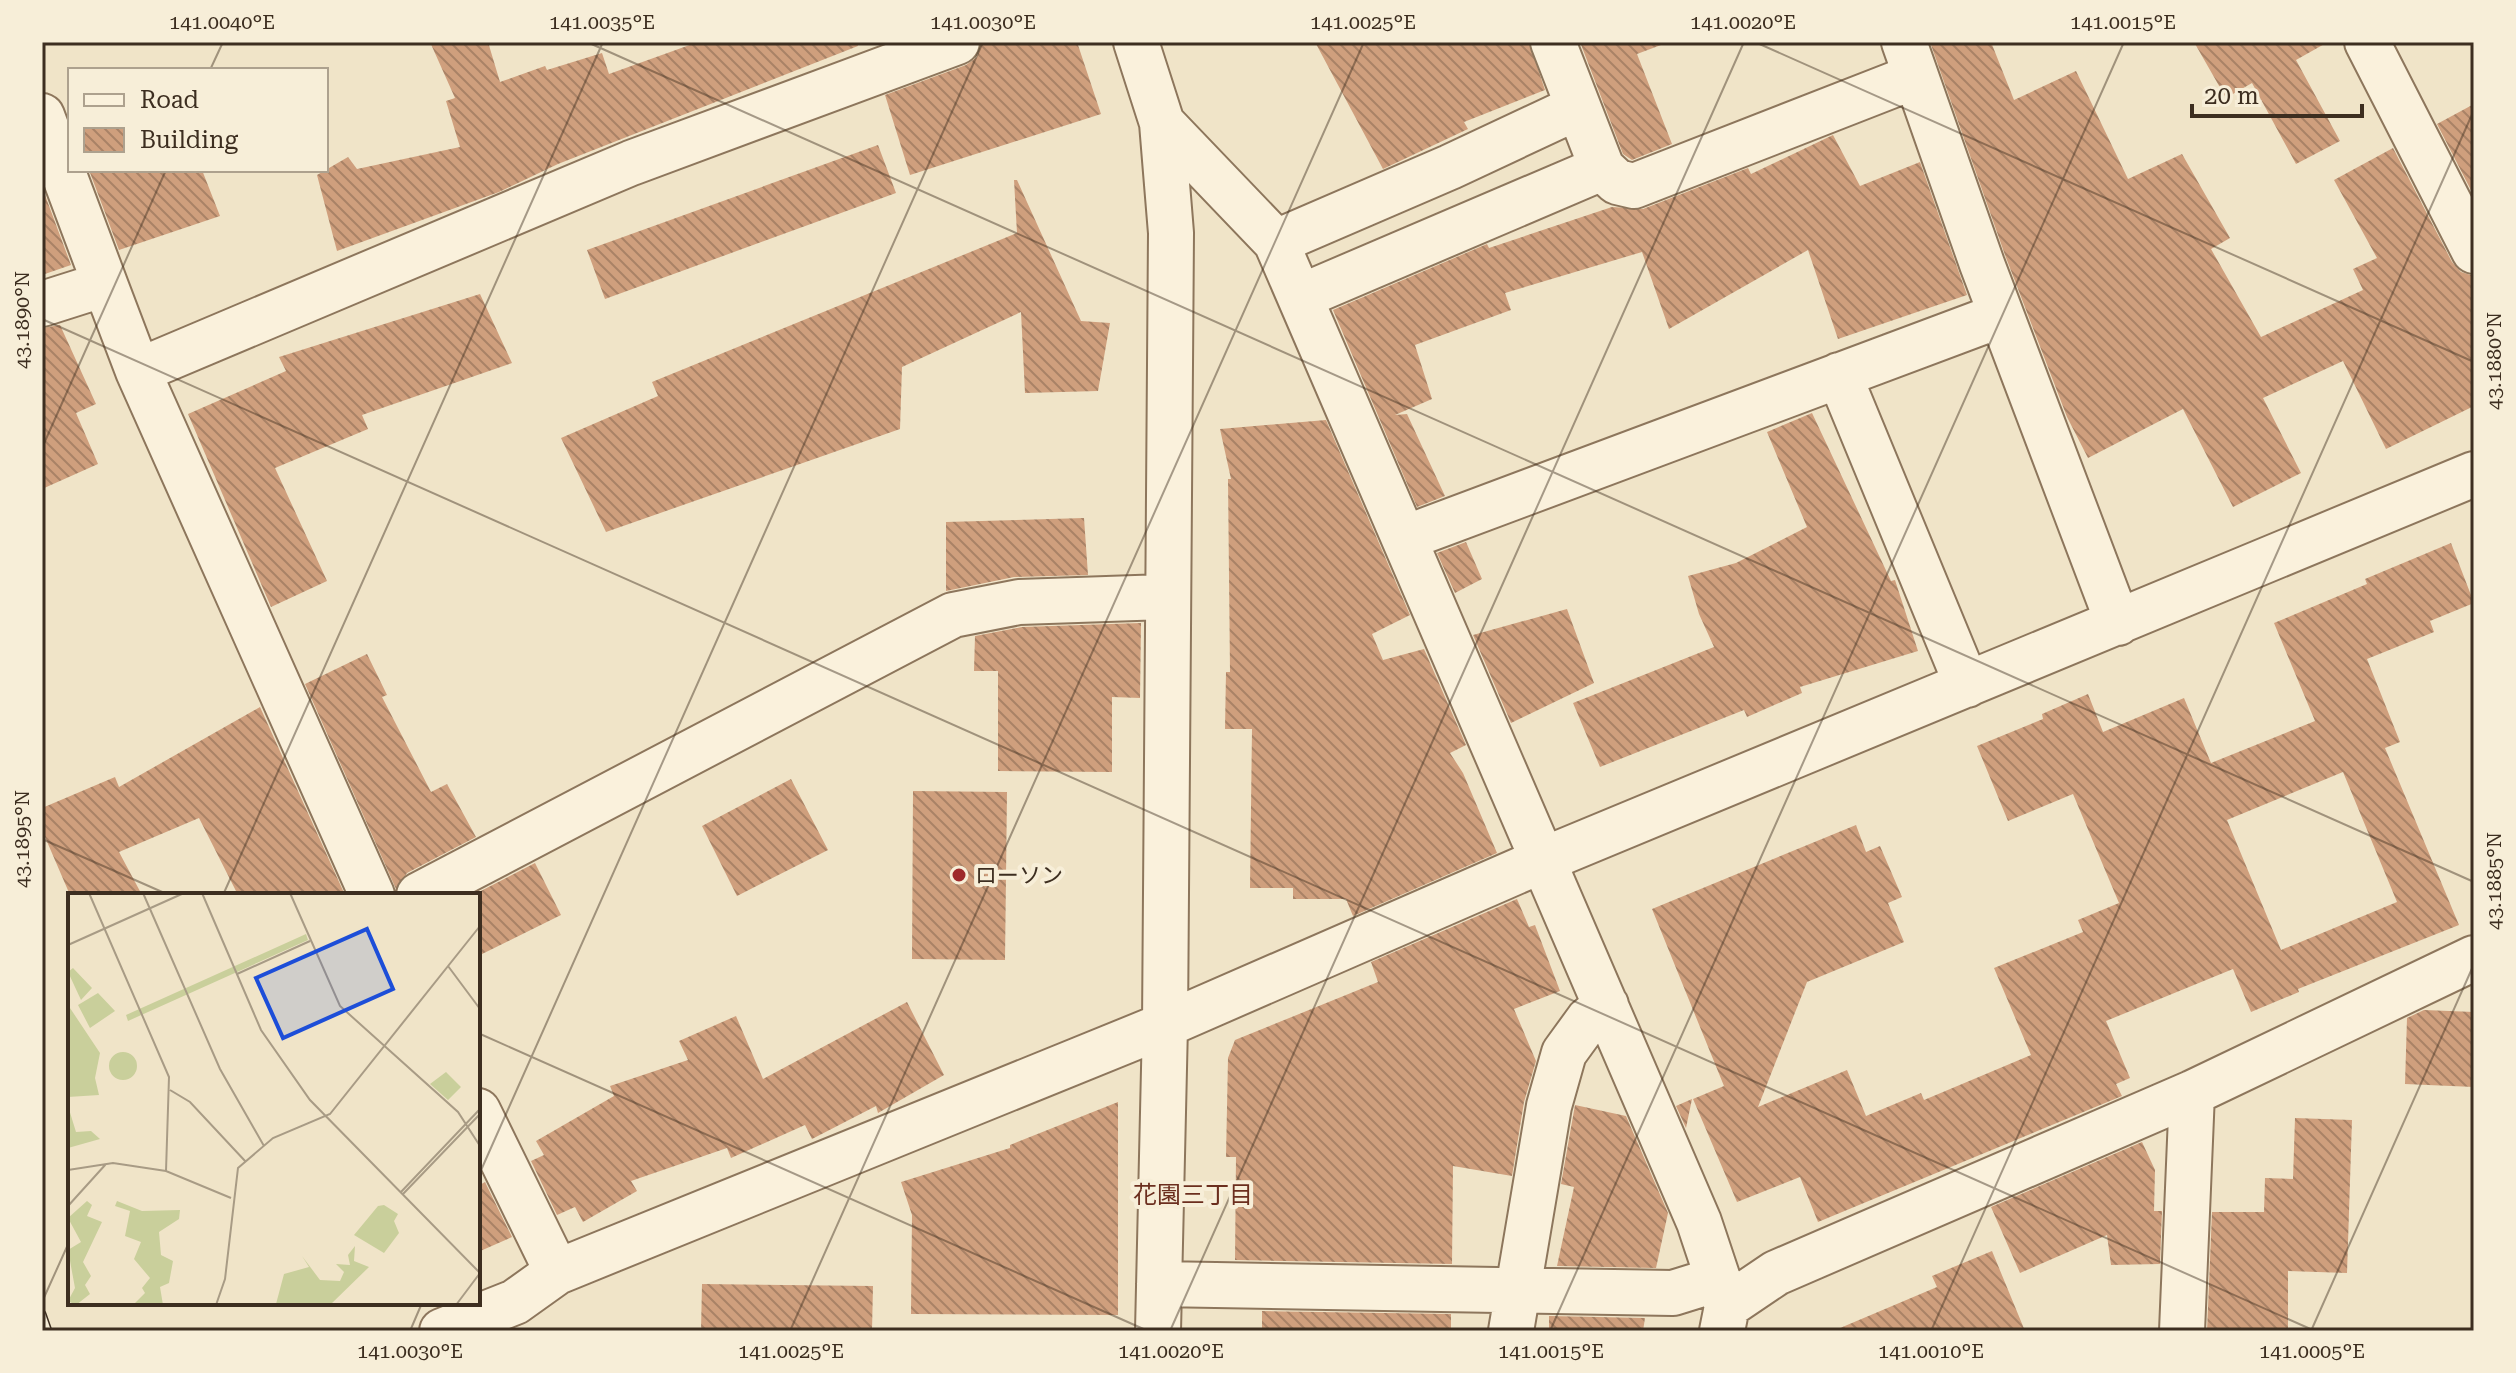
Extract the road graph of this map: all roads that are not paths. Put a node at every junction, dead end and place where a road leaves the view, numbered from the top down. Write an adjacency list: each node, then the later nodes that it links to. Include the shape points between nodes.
1 (957, 42): 16 (street, via 631,163)
2 (1136, 42): 8 (street)
3 (1553, 42): 6 (street)
4 (2367, 42): 11 (street)
5 (1910, 59): 9 (street, via 1634,186 1617,182); 15 (street)
6 (1578, 107): 9 (street); 10 (street)
7 (42, 116): 12 (street)
8 (1162, 123): 10 (street); 20 (street, via 1171,233)
9 (1602, 168): 13 (street)
10 (1276, 242): 13 (street)
11 (2474, 251)
12 (105, 284): 14 (street); 16 (street)
13 (1300, 297): 19 (street)
14 (42, 304)
15 (2001, 315): 17 (street); 21 (street)
16 (138, 371): 24 (street)
17 (1839, 375): 19 (street); 22 (street)
18 (2474, 474): 21 (street)
19 (1405, 538): 23 (street)
20 (1165, 597): 25 (street, via 1019,602 953,615); 28 (street)
21 (2118, 623): 22 (street)
22 (1967, 685): 23 (street)
23 (1543, 860): 27 (street); 28 (street)
24 (371, 893)
25 (423, 893)
26 (2474, 958): 29 (street)
27 (1606, 1005): 33 (street, via 1699,1222); 34 (street, via 1564,1053 1549,1106)
28 (1165, 1025): 31 (street); 32 (street)
29 (2192, 1093): 33 (street, via 1776,1273); 38 (street)
30 (480, 1115): 31 (street)
31 (557, 1272): 35 (street)
32 (1159, 1284): 34 (street); 37 (street)
33 (1722, 1305): 34 (street, via 1673,1293)
34 (1514, 1310)
35 (520, 1316): 36 (street)
36 (442, 1331)
37 (1158, 1331)
38 (2182, 1331)

